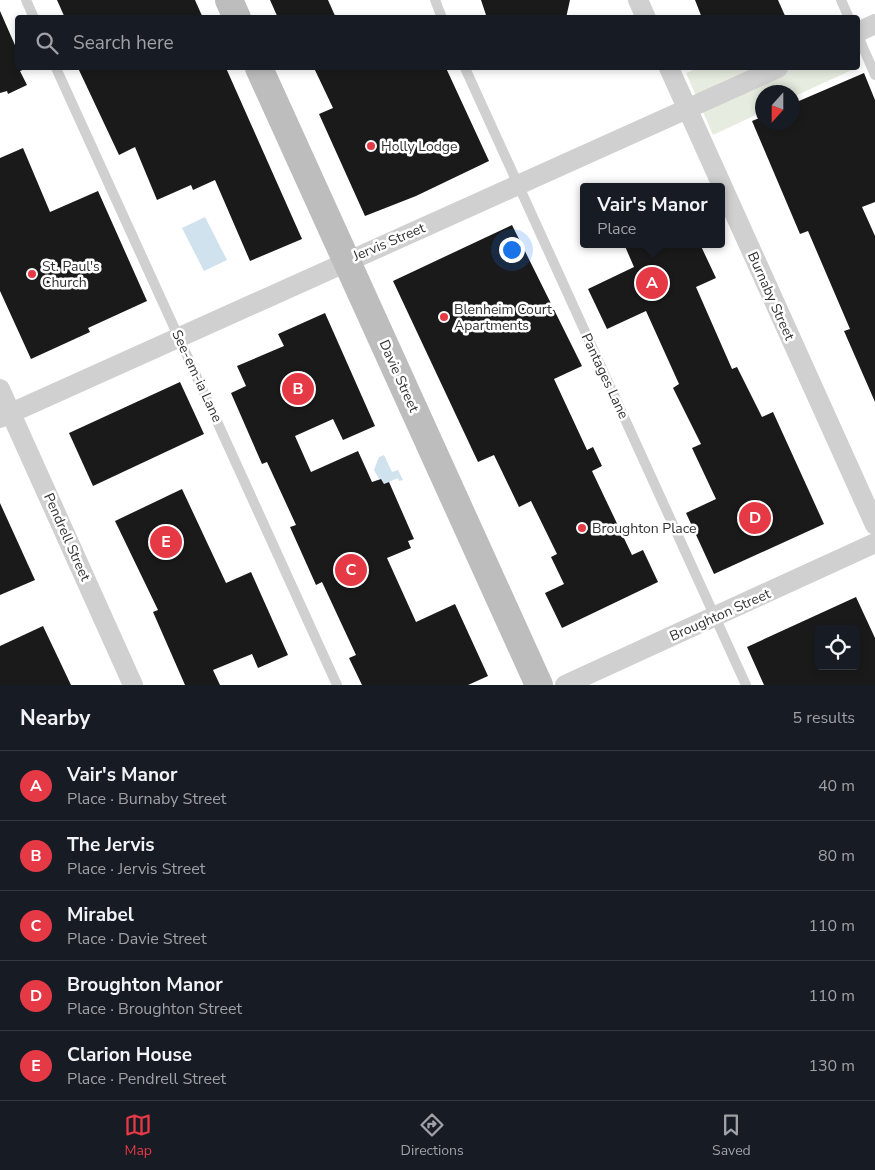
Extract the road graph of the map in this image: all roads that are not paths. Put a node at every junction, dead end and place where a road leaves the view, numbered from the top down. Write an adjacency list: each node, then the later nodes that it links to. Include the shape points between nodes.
1 (26, 0): 6 (lane)
2 (229, 0): 7 (main road)
3 (434, 0): 8 (lane)
4 (638, 0): 9 (street)
5 (841, 0): 10 (lane)
6 (33, 15)
7 (236, 15)
8 (441, 15)
9 (645, 15)
10 (848, 15)
11 (875, 24): 12 (street)
12 (860, 31)
13 (860, 41): 19 (lane)
14 (57, 70): 25 (lane, See-em-ia Lane)
15 (260, 70): 24 (main road, Davie Street)
16 (466, 70): 22 (lane, Pantages Lane)
17 (669, 70): 20 (street, Burnaby Street)
18 (773, 70): 20 (street, Jervis Street)
19 (875, 76)
20 (686, 108): 21 (street, Burnaby Street); 22 (street, Jervis Street)
21 (720, 183)
22 (517, 186): 24 (street, Jervis Street); 30 (lane, Pantages Lane)
23 (725, 194): 28 (street, Burnaby Street)
24 (347, 260): 25 (street, Jervis Street); 33 (main road, Davie Street)
25 (180, 339): 27 (street, Jervis Street); 32 (lane, See-em-ia Lane)
26 (0, 389): 27 (street, Pendrell Street)
27 (5, 415): 31 (street, Pendrell Street)
28 (875, 524)
29 (875, 543): 30 (street, Broughton Street)
30 (715, 617): 34 (street, Broughton Street); 35 (lane, Pantages Lane)
31 (133, 685)
32 (337, 685)
33 (539, 685)
34 (565, 685)
35 (746, 685)

